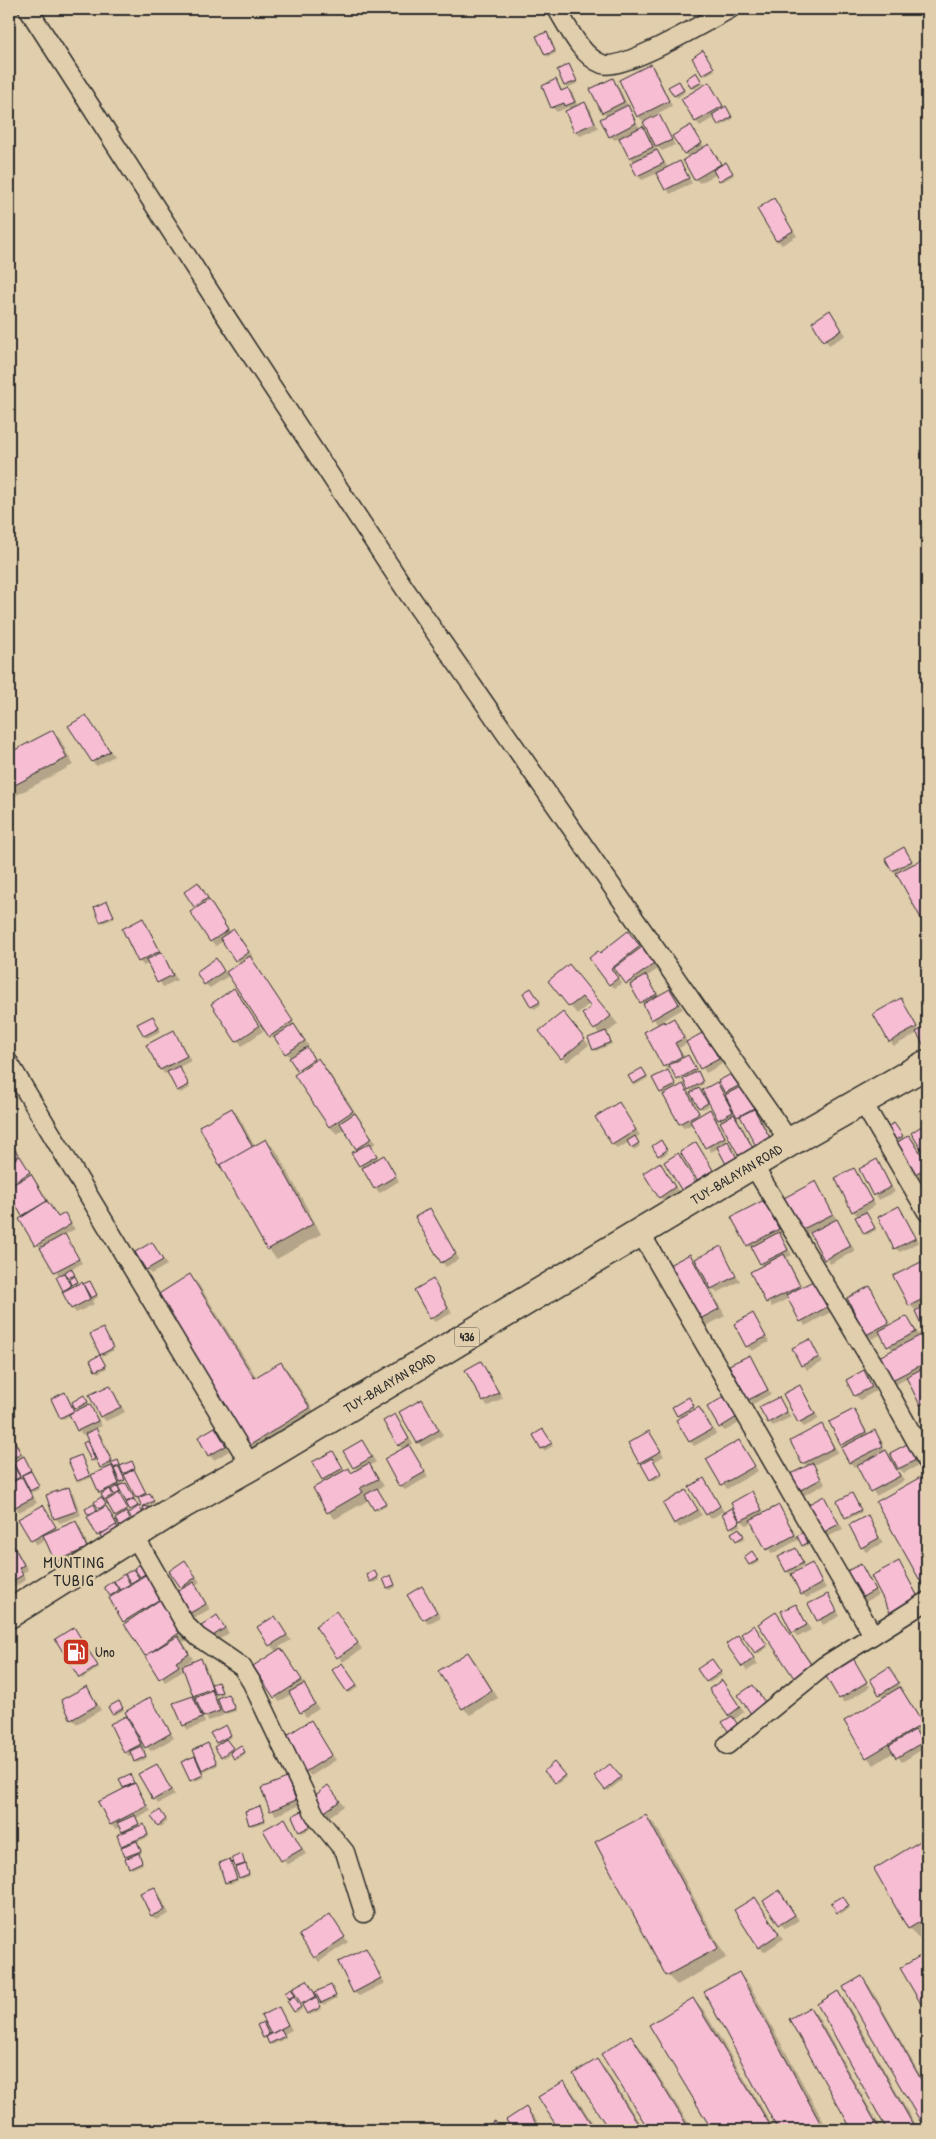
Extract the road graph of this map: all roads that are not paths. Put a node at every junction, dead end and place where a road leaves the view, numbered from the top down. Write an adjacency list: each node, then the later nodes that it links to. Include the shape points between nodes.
1 (28, 9): 7 (street, via 405,589)
2 (557, 9): 3 (street, via 590,57 603,65 616,64 664,45)
3 (730, 9)
4 (9, 1063): 12 (street)
5 (927, 1064): 6 (main road, TUY-BALAYAN ROAD / 436)
6 (862, 1101): 7 (main road, TUY-BALAYAN ROAD / 436); 9 (street)
7 (790, 1142): 8 (main road, TUY-BALAYAN ROAD / 436)
8 (753, 1164): 10 (main road, TUY-BALAYAN ROAD / 436); 11 (street, via 874,1365)
9 (927, 1212)
10 (640, 1232): 12 (main road, TUY-BALAYAN ROAD / 436); 16 (street)
11 (927, 1461)
12 (251, 1466): 13 (main road, TUY-BALAYAN ROAD / 436)
13 (134, 1535): 15 (main road, TUY-BALAYAN ROAD / 436); 18 (street, via 185,1624 198,1637 242,1667 252,1683 312,1808 345,1852)
14 (927, 1601): 16 (street)
15 (9, 1614)
16 (873, 1635): 17 (street, via 824,1666)
17 (727, 1745)
18 (364, 1913)

